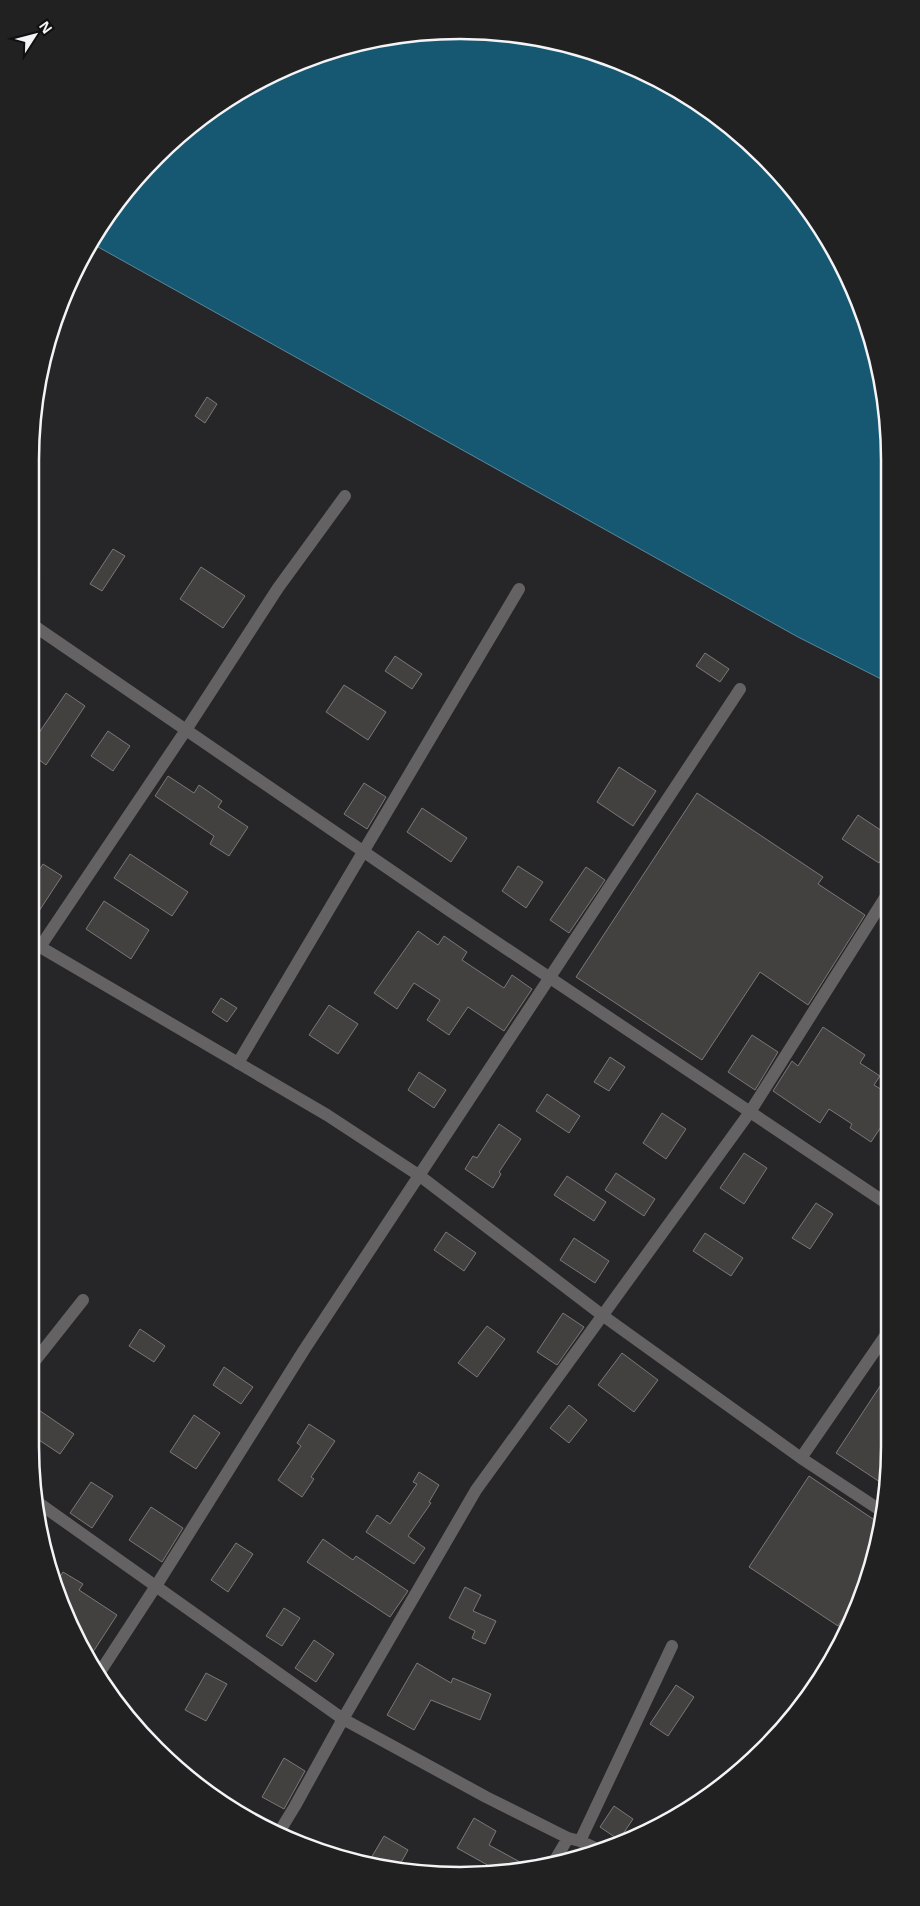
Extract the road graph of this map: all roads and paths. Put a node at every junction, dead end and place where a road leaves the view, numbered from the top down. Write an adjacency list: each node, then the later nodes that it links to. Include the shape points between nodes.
1 (344, 496): 5 (street, via 278,588)
2 (519, 589): 6 (street)
3 (39, 629): 5 (street)
4 (740, 689): 10 (street)
5 (186, 730): 6 (street); 8 (street)
6 (363, 851): 10 (street); 11 (street)
7 (881, 904): 12 (street)
8 (39, 938)
9 (39, 946): 11 (street)
10 (548, 977): 12 (street); 13 (street)
11 (238, 1063): 13 (street, via 327,1115)
12 (750, 1112): 14 (street); 16 (street)
13 (420, 1176): 16 (street); 22 (street, via 304,1350)
14 (881, 1201)
15 (83, 1300): 18 (street)
16 (602, 1315): 19 (street); 25 (street, via 476,1490)
17 (881, 1342): 19 (street)
18 (39, 1356)
19 (801, 1458): 21 (street)
20 (43, 1506): 22 (street)
21 (877, 1507)
22 (156, 1586): 24 (street); 25 (street)
23 (672, 1646): 27 (street)
24 (102, 1668)
25 (343, 1719): 26 (street); 27 (street, via 486,1798)
26 (282, 1828)
27 (574, 1840): 28 (street); 29 (street)
28 (591, 1846)
29 (560, 1855)

